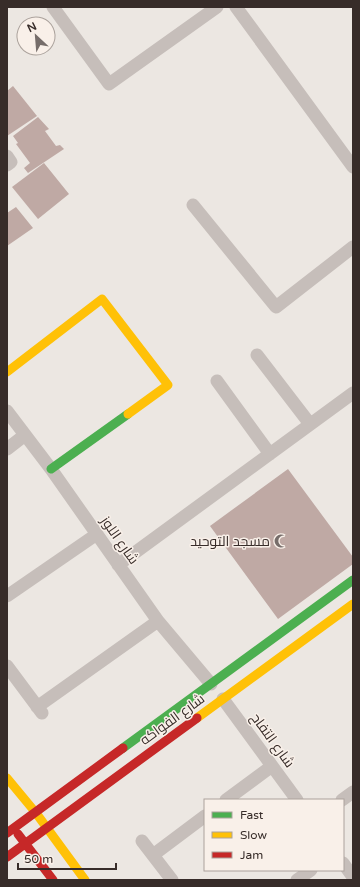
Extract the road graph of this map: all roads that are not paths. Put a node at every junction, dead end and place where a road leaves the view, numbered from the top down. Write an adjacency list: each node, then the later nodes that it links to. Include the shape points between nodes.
1 (53, 7): 2 (street, via 109,84)
2 (217, 7)
3 (236, 7): 6 (street)
4 (7, 156): 5 (street, via 12,162)
5 (7, 165)
6 (353, 167)
7 (193, 205): 8 (street, via 276,307)
8 (353, 247)
9 (257, 355): 14 (street)
10 (7, 372): 18 (street, via 102,298 168,385)
11 (217, 381): 17 (street)
12 (353, 393): 14 (street)
13 (7, 411): 15 (street, شارع اللوز)
14 (310, 424): 17 (street)
15 (25, 435): 16 (street); 18 (street, شارع اللوز)
16 (7, 448)
17 (270, 454): 20 (street)
18 (51, 469): 19 (street, شارع اللوز)
19 (97, 534): 20 (street, شارع اللوز); 22 (street)
20 (118, 565): 24 (street, شارع اللوز)
21 (353, 580): 26 (street)
22 (7, 596)
23 (353, 604): 27 (street, شارع الفواكه)
24 (158, 621): 25 (street, via 40,710); 26 (street, شارع اللوز)
25 (7, 666)
26 (211, 684): 34 (street)
27 (223, 699): 28 (street, شارع التفاح); 37 (street, شارع الفواكه)
28 (272, 766): 31 (street); 32 (street, شارع التفاح)
29 (7, 778): 34 (street)
30 (353, 792): 33 (street)
31 (227, 799)
32 (296, 799)
33 (343, 799)
34 (36, 812): 37 (street); 38 (street)
35 (204, 817): 41 (street)
36 (7, 818): 38 (street)
37 (47, 828): 40 (street, شارع الفواكه); 47 (street)
38 (11, 831): 40 (street)
39 (142, 841): 41 (street)
40 (25, 843): 42 (street, شارع الفواكه); 46 (street)
41 (153, 855): 48 (street)
42 (7, 857)
43 (344, 864): 45 (street)
44 (310, 871): 49 (street)
45 (353, 877)
46 (53, 880)
47 (85, 880)
48 (172, 880)
49 (297, 880)

